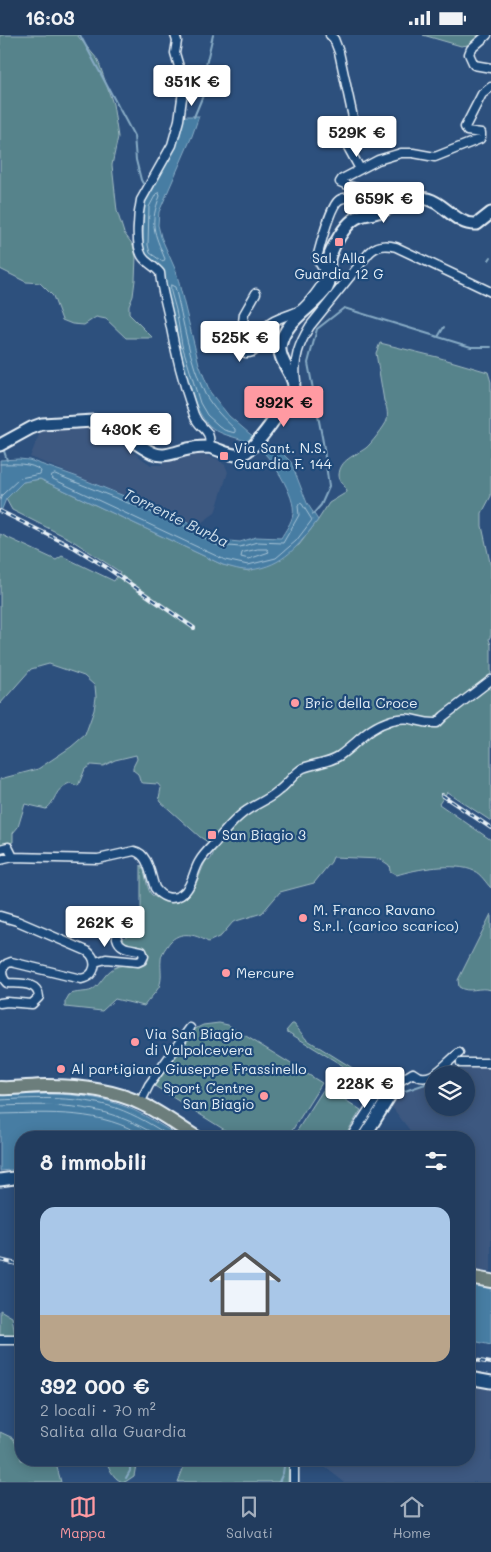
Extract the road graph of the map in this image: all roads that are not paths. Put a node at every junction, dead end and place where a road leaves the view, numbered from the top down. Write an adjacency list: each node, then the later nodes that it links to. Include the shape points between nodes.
1 (175, 35): 13 (street, via 176,60 184,84 181,111 172,145 142,200 138,220 140,250 143,258 160,273 189,403 196,420 209,434)
2 (330, 35): 6 (street, via 339,52 354,122 348,147)
3 (487, 35): 4 (street, via 469,54 474,65)
4 (491, 68)
5 (491, 87): 6 (street, via 482,94 466,124 466,131 481,133 480,139 442,155 400,153)
6 (360, 169): 10 (street, via 340,182 372,191 373,196 337,201 317,258 325,279)
7 (491, 213): 10 (main road, via 477,224 465,223 444,206 421,198 355,218 329,256 327,287)
8 (491, 292): 11 (street, via 396,247 376,247 304,335 294,361 297,384)
9 (256, 293): 10 (street, via 244,314 240,347 246,353 257,348 267,325)
10 (302, 311): 11 (main road, via 286,331 280,348)
11 (294, 389): 13 (main road, via 261,437 245,453 237,455)
12 (0, 445): 13 (main road, via 42,425 94,421 121,431 156,455)
13 (209, 447)
14 (491, 680): 18 (street, via 437,723 428,724 405,717 376,725 330,761 298,771 278,791 245,812)
15 (0, 849): 17 (street, via 8,847)
16 (197, 851): 18 (street)
17 (13, 857): 18 (street, via 98,859 139,852 145,858 155,888 167,897 183,893 188,888); 19 (street)
18 (202, 858)
19 (0, 861)
20 (0, 916): 22 (street, via 82,949)
21 (117, 938): 22 (street, via 125,947 142,951 142,961)
22 (95, 961): 23 (street, via 92,974 81,979 8,963 1,971 4,980 34,986 39,997 32,1004)
23 (0, 1003)
24 (190, 1028): 30 (street, via 153,1078)
25 (459, 1053): 32 (street, via 440,1071 425,1078 413,1073 379,1094)
26 (461, 1063): 27 (street)
27 (491, 1063)
28 (0, 1088): 30 (main road, via 95,1089)
29 (389, 1097): 33 (main road)
30 (140, 1103): 31 (main road)
31 (186, 1131)
32 (355, 1131)
33 (368, 1131)
34 (15, 1178): 35 (main road)
35 (0, 1179)
36 (475, 1278): 37 (main road)
37 (491, 1281)
38 (0, 1340): 39 (street)
39 (15, 1340)
40 (475, 1380): 41 (main road)
41 (491, 1382)
42 (294, 1466): 43 (street)
43 (294, 1482)

